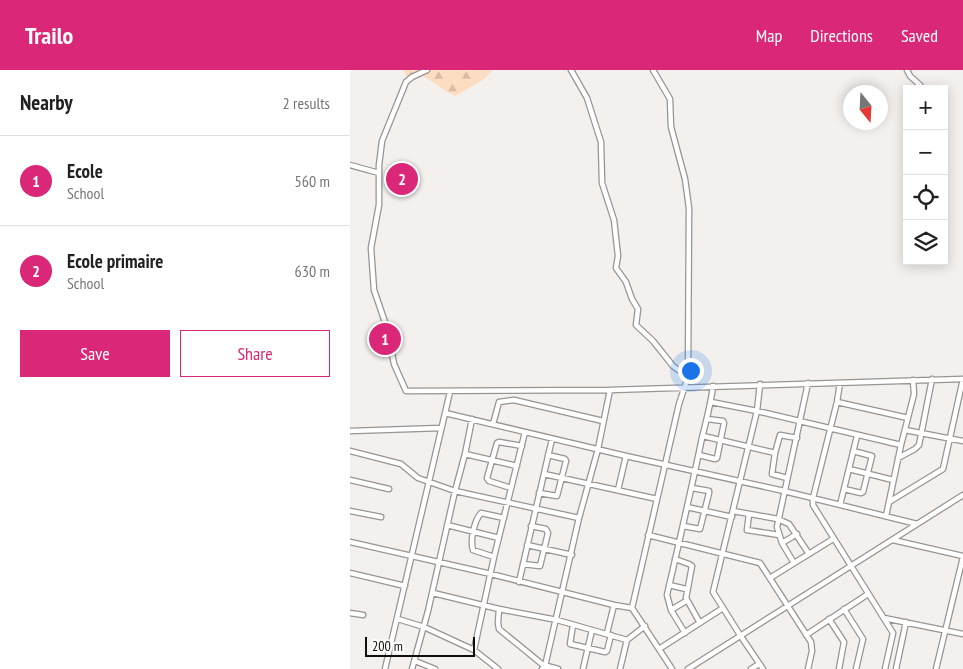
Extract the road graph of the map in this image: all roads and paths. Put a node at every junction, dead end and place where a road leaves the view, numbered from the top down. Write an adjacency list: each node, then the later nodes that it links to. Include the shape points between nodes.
1 (427, 70): 7 (street, via 406,82 382,141)
2 (571, 70): 8 (street, via 587,98 601,142 602,184 614,220 616,268 638,310 636,325 673,366)
3 (653, 70): 8 (street, via 670,99 671,127 685,178 689,208)
4 (909, 72): 5 (street)
5 (920, 85)
6 (350, 165): 7 (street)
7 (379, 173): 18 (street, via 379,205 371,248 374,290 387,328 394,364 406,391)
8 (688, 377): 15 (street)
9 (932, 379): 10 (street); 35 (street); 39 (street, via 963,379)
10 (913, 380): 12 (street); 24 (street, via 914,394)
11 (808, 383): 12 (street); 13 (street); 28 (street)
12 (840, 383): 21 (street)
13 (760, 384): 14 (street); 22 (street)
14 (713, 386): 15 (street); 20 (street)
15 (684, 387): 16 (street); 56 (street)
16 (610, 390): 17 (street); 27 (street)
17 (502, 391): 18 (street); 19 (street)
18 (450, 392): 23 (street)
19 (499, 402): 27 (street, via 514,400); 29 (street)
20 (711, 402): 22 (street); 26 (street)
21 (837, 402): 24 (street); 31 (street)
22 (756, 411): 28 (street); 45 (street)
23 (445, 413): 25 (street); 30 (street)
24 (908, 418): 32 (street)
25 (472, 419): 29 (street); 50 (street)
26 (707, 419): 36 (street); 41 (street, via 724,423)
27 (603, 421): 46 (street)
28 (800, 422): 31 (street); 38 (street)
29 (493, 424): 34 (street)
30 (441, 428): 33 (street); 67 (street)
31 (830, 429): 37 (street); 78 (street)
32 (905, 430): 35 (street); 43 (street)
33 (350, 431)
34 (525, 432): 40 (street); 44 (street)
35 (921, 434): 39 (street); 54 (street, via 917,448)
36 (703, 436): 41 (street); 52 (street)
37 (857, 436): 43 (street); 48 (street)
38 (797, 438): 49 (street, via 780,435); 63 (street)
39 (950, 438): 42 (street); 81 (street, via 943,469)
40 (552, 439): 46 (street); 51 (street)
41 (721, 441): 45 (street); 52 (street, via 716,459)
42 (963, 441)
43 (901, 445): 54 (street)
44 (522, 446): 55 (street, via 499,442); 57 (street)
45 (748, 448): 49 (street); 66 (street)
46 (598, 449): 53 (street); 68 (street)
47 (350, 450): 67 (street, via 401,464 418,478)
48 (853, 451): 58 (street); 61 (street, via 872,456)
49 (775, 453): 63 (street, via 772,474)
50 (465, 454): 55 (street); 74 (street)
51 (548, 454): 60 (street); 62 (street, via 566,460)
52 (699, 455): 59 (street)
53 (626, 456): 56 (street); 73 (street)
54 (898, 458): 65 (street)
55 (492, 460): 57 (street); 69 (street, via 488,480)
56 (665, 465): 59 (street); 79 (street)
57 (517, 466): 69 (street)
58 (849, 469): 61 (street); 72 (street)
59 (696, 471): 66 (street); 70 (street)
60 (544, 474): 62 (street); 76 (street)
61 (868, 474): 65 (street); 72 (street, via 862,493)
62 (561, 478): 68 (street); 76 (street, via 557,496)
63 (787, 478): 75 (street)
64 (350, 480): 71 (street)
65 (893, 480): 81 (street)
66 (740, 481): 75 (street); 87 (street)
67 (429, 482): 74 (street); 113 (street)
68 (588, 483): 73 (street); 93 (street)
69 (511, 488): 80 (street)
70 (692, 488): 83 (street); 86 (street, via 709,492)
71 (389, 489)
72 (844, 489): 82 (street)
73 (618, 490): 79 (street)
74 (455, 491): 80 (street); 96 (street)
75 (784, 491): 78 (street); 94 (street)
76 (539, 493): 84 (street)
77 (963, 495): 95 (street)
78 (812, 498): 82 (street); 104 (street, via 814,509)
79 (657, 499): 101 (street)
80 (508, 502): 84 (street); 92 (street)
81 (888, 502): 89 (street)
82 (840, 505): 89 (street)
83 (687, 507): 86 (street); 98 (street)
84 (535, 508): 93 (street); 97 (street)
85 (350, 511): 90 (street)
86 (705, 511): 91 (street); 98 (street, via 700,530)
87 (733, 511): 88 (street); 91 (street)
88 (749, 514): 94 (street); 102 (street, via 747,530)
89 (886, 516): 95 (street)
90 (381, 517)
91 (732, 517): 111 (street)
92 (504, 518): 99 (street, via 481,514); 103 (street)
93 (579, 518): 114 (street)
94 (778, 519): 100 (street, via 789,524); 102 (street)
95 (917, 524): 105 (street)
96 (447, 525): 99 (street); 118 (street)
97 (532, 526): 109 (street); 110 (street, via 548,530)
98 (683, 526): 107 (street)
99 (473, 532): 103 (street); 116 (street, via 473,550)
100 (797, 534): 108 (street); 112 (street)
101 (648, 535): 107 (street); 136 (street)
102 (779, 536): 108 (street)
103 (499, 538): 116 (street)
104 (833, 539): 112 (street); 121 (street)
105 (893, 540): 115 (street); 121 (street)
106 (350, 542): 113 (street)
107 (679, 543): 111 (street); 117 (street)
108 (782, 543): 119 (street)
109 (527, 545): 110 (street); 120 (street)
110 (545, 549): 114 (street); 120 (street, via 540,566)
111 (723, 553): 124 (street, via 760,563); 137 (street, via 713,592)
112 (810, 554): 119 (street)
113 (412, 555): 118 (street); 127 (street)
114 (572, 555): 129 (street)
115 (963, 556): 153 (street)
116 (494, 557): 123 (street)
117 (674, 560): 126 (street); 128 (street, via 692,566)
118 (439, 562): 123 (street); 130 (street)
119 (794, 563): 124 (street)
120 (523, 564): 125 (street)
121 (850, 565): 131 (street); 134 (street)
122 (350, 573): 127 (street)
123 (491, 574): 125 (street); 133 (street)
124 (770, 578): 134 (street)
125 (519, 582): 129 (street)
126 (669, 585): 128 (street); 140 (street, via 667,600)
127 (405, 586): 144 (street)
128 (686, 590): 132 (street)
129 (563, 592): 135 (street); 146 (street)
130 (433, 593): 133 (street); 151 (street)
131 (868, 594): 139 (street); 143 (street)
132 (686, 601): 140 (street); 148 (street)
133 (484, 604): 138 (street); 162 (street)
134 (788, 604): 156 (street); 158 (street)
135 (614, 606): 136 (street); 155 (street)
136 (632, 608): 150 (street)
137 (723, 608): 148 (street); 158 (street)
138 (499, 609): 146 (street); 166 (street, via 499,629)
139 (844, 609): 145 (street); 179 (street, via 863,639)
140 (671, 610): 154 (street)
141 (350, 613): 142 (street)
142 (363, 615)
143 (884, 618): 147 (street); 180 (street, via 893,634)
144 (398, 619): 151 (street); 167 (street)
145 (829, 619): 156 (street); 178 (street, via 844,642)
146 (557, 620): 149 (street); 166 (street)
147 (906, 622): 153 (street); 181 (street)
148 (700, 623): 154 (street)
149 (573, 625): 152 (street); 160 (street, via 569,643)
150 (645, 626): 159 (street); 161 (street)
151 (424, 627): 162 (street); 163 (street)
152 (592, 630): 155 (street); 160 (street)
153 (946, 630): 157 (street); 182 (street)
154 (685, 632): 161 (street)
155 (609, 634): 159 (street); 160 (street, via 606,652)
156 (806, 634): 177 (street, via 812,647)
157 (963, 634)
158 (740, 635): 164 (street); 174 (street)
159 (627, 640): 172 (street)
160 (587, 648): 171 (street)
161 (659, 649): 173 (street)
162 (474, 650): 165 (street)
163 (414, 661): 168 (street); 169 (street)
164 (759, 664): 175 (street); 176 (street)
165 (495, 668)
166 (545, 668): 170 (street)
167 (385, 669)
168 (412, 669)
169 (435, 669)
170 (558, 669)
171 (583, 669)
172 (620, 669)
173 (672, 669)
174 (688, 669)
175 (752, 669)
176 (763, 669)
177 (808, 669)
178 (839, 669)
179 (856, 669)
180 (885, 669)
181 (896, 669)
182 (936, 669)

